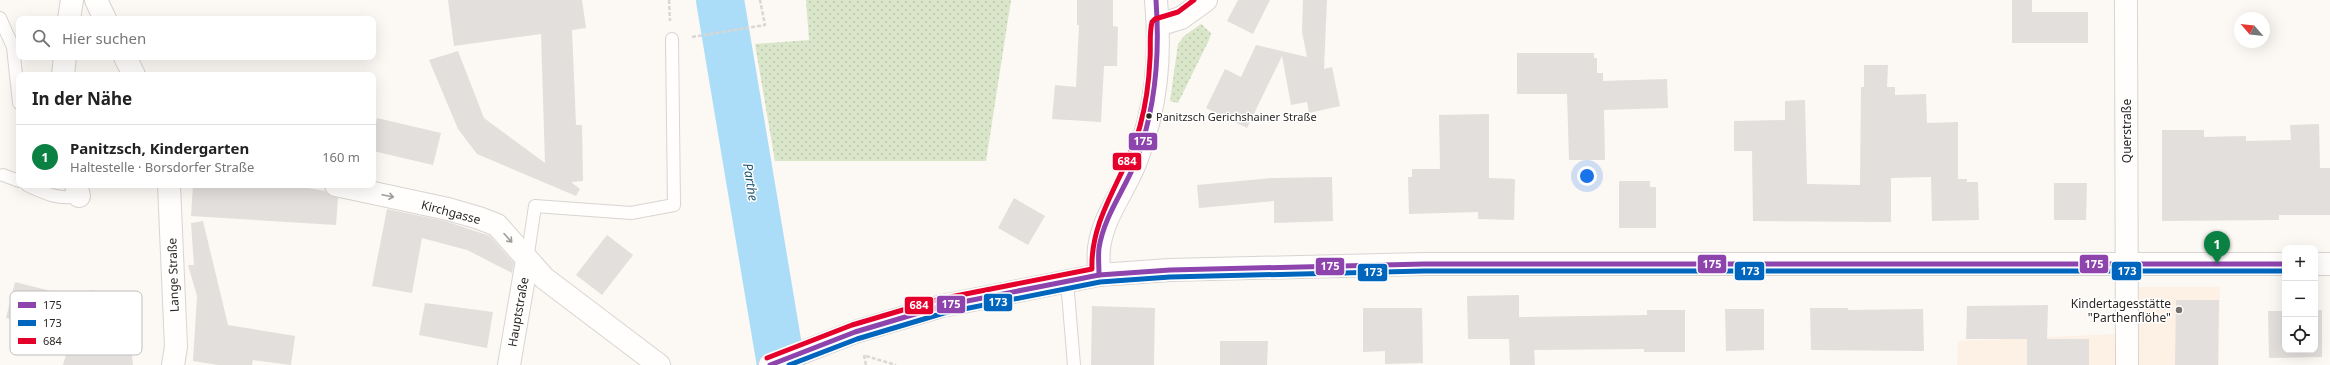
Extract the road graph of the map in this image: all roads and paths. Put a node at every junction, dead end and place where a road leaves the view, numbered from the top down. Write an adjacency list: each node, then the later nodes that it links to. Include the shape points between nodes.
1 (72, 0): 7 (street)
2 (96, 0): 8 (street)
3 (760, 0): 11 (path, via 765,25)
4 (1156, 0): 10 (street)
5 (1206, 0): 10 (street, via 1181,18)
6 (2126, 0): 25 (street, Querstraße)
7 (69, 16)
8 (104, 16)
9 (0, 18): 17 (lane, via 13,47)
10 (1158, 25): 29 (street, via 1158,70 1151,116 1136,162 1110,214 1099,247)
11 (695, 36)
12 (672, 39): 24 (lane, via 674,205 630,213 535,206)
13 (65, 60): 15 (street)
14 (126, 60): 16 (street)
15 (63, 72)
16 (132, 72)
17 (16, 75)
18 (3, 175): 19 (lane)
19 (16, 181)
20 (33, 188): 23 (lane, via 50,196 65,199)
21 (169, 188): 32 (street, Lange Straße, via 176,346)
22 (349, 188): 24 (street, Kirchgasse, one-way to 24, via 479,218 497,225)
23 (78, 190)
24 (528, 260): 33 (street, Hauptstraße); 34 (street, Kirchgasse, via 544,278)
25 (2127, 263): 26 (street); 29 (street, via 1424,264 1178,270); 38 (street, Querstraße)
26 (2282, 264)
27 (2318, 264): 28 (street)
28 (2330, 264)
29 (1099, 275): 30 (street)
30 (1067, 281): 35 (street, via 942,306 855,332); 37 (lane)
31 (864, 355): 36 (path)
32 (173, 365)
33 (509, 365)
34 (659, 365)
35 (770, 365)
36 (866, 365)
37 (1074, 365)
38 (2128, 365)

